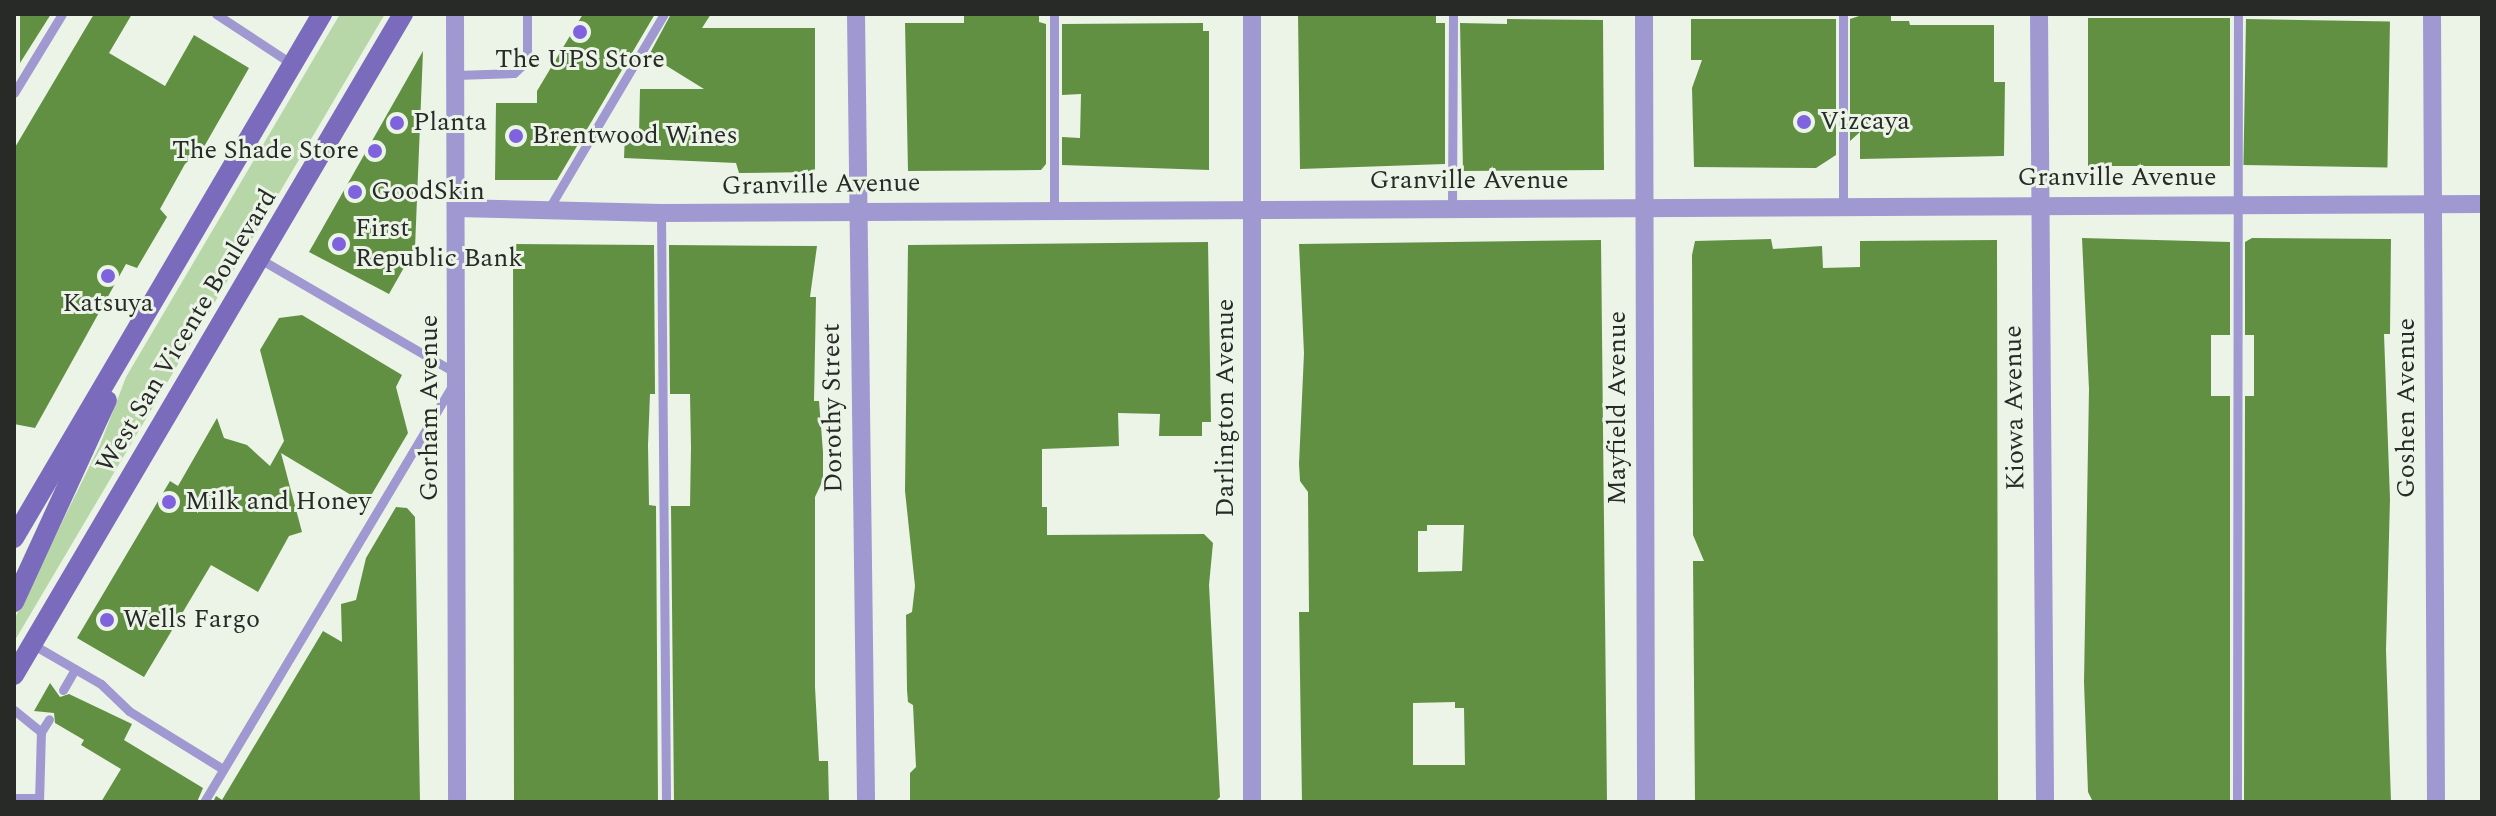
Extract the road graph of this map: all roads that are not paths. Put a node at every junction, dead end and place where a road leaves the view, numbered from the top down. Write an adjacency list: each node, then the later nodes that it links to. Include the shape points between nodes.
1 (62, 14): 19 (lane)
2 (216, 14): 17 (lane)
3 (322, 14): 17 (main road, West San Vicente Boulevard)
4 (403, 14): 33 (main road, West San Vicente Boulevard)
5 (455, 14): 18 (street, Gorham Avenue)
6 (527, 14): 18 (lane, via 527,61 514,73)
7 (664, 14): 29 (lane)
8 (856, 14): 30 (street, Dorothy Street)
9 (1054, 14): 31 (lane)
10 (1252, 14): 28 (street, Darlington Avenue)
11 (1453, 14): 26 (lane)
12 (1644, 14): 25 (street, Mayfield Avenue)
13 (1843, 14): 20 (lane)
14 (2039, 14): 21 (street, Kiowa Avenue)
15 (2238, 14): 24 (lane)
16 (2432, 14): 22 (street, Goshen Avenue)
17 (292, 64): 34 (main road, West San Vicente Boulevard)
18 (456, 75): 27 (street, Gorham Avenue)
19 (14, 93)
20 (1843, 203): 21 (street, Granville Avenue); 25 (street, Granville Avenue)
21 (2038, 204): 24 (street, Granville Avenue); 54 (street, Kiowa Avenue)
22 (2431, 204): 23 (street, Granville Avenue); 24 (street, Granville Avenue); 56 (street, Goshen Avenue)
23 (2482, 204)
24 (2237, 205): 55 (lane)
25 (1643, 206): 26 (street, Granville Avenue); 53 (street, Mayfield Avenue)
26 (1452, 207): 28 (street, Granville Avenue)
27 (456, 208): 29 (street, Granville Avenue); 35 (street, Gorham Avenue)
28 (1252, 209): 31 (street, Granville Avenue); 52 (street, Darlington Avenue)
29 (548, 210): 32 (street, Granville Avenue)
30 (855, 210): 31 (street, Granville Avenue); 32 (street, Granville Avenue); 51 (street, Dorothy Street)
31 (1054, 210)
32 (661, 213): 50 (lane)
33 (260, 259): 35 (lane); 38 (main road, West San Vicente Boulevard)
34 (120, 362): 36 (main road, West San Vicente Boulevard); 37 (main road, via 93,440)
35 (456, 376): 45 (lane); 49 (street, Gorham Avenue)
36 (14, 538)
37 (14, 602)
38 (32, 644): 39 (lane); 40 (main road, West San Vicente Boulevard)
39 (75, 669): 41 (lane); 45 (lane, via 129,711)
40 (14, 675)
41 (63, 690)
42 (14, 710): 44 (lane)
43 (49, 719): 44 (lane)
44 (41, 732): 47 (lane)
45 (223, 769): 48 (lane)
46 (14, 798): 47 (lane)
47 (39, 800)
48 (204, 802)
49 (457, 802)
50 (666, 802)
51 (866, 802)
52 (1252, 802)
53 (1646, 802)
54 (2045, 802)
55 (2237, 802)
56 (2436, 802)

